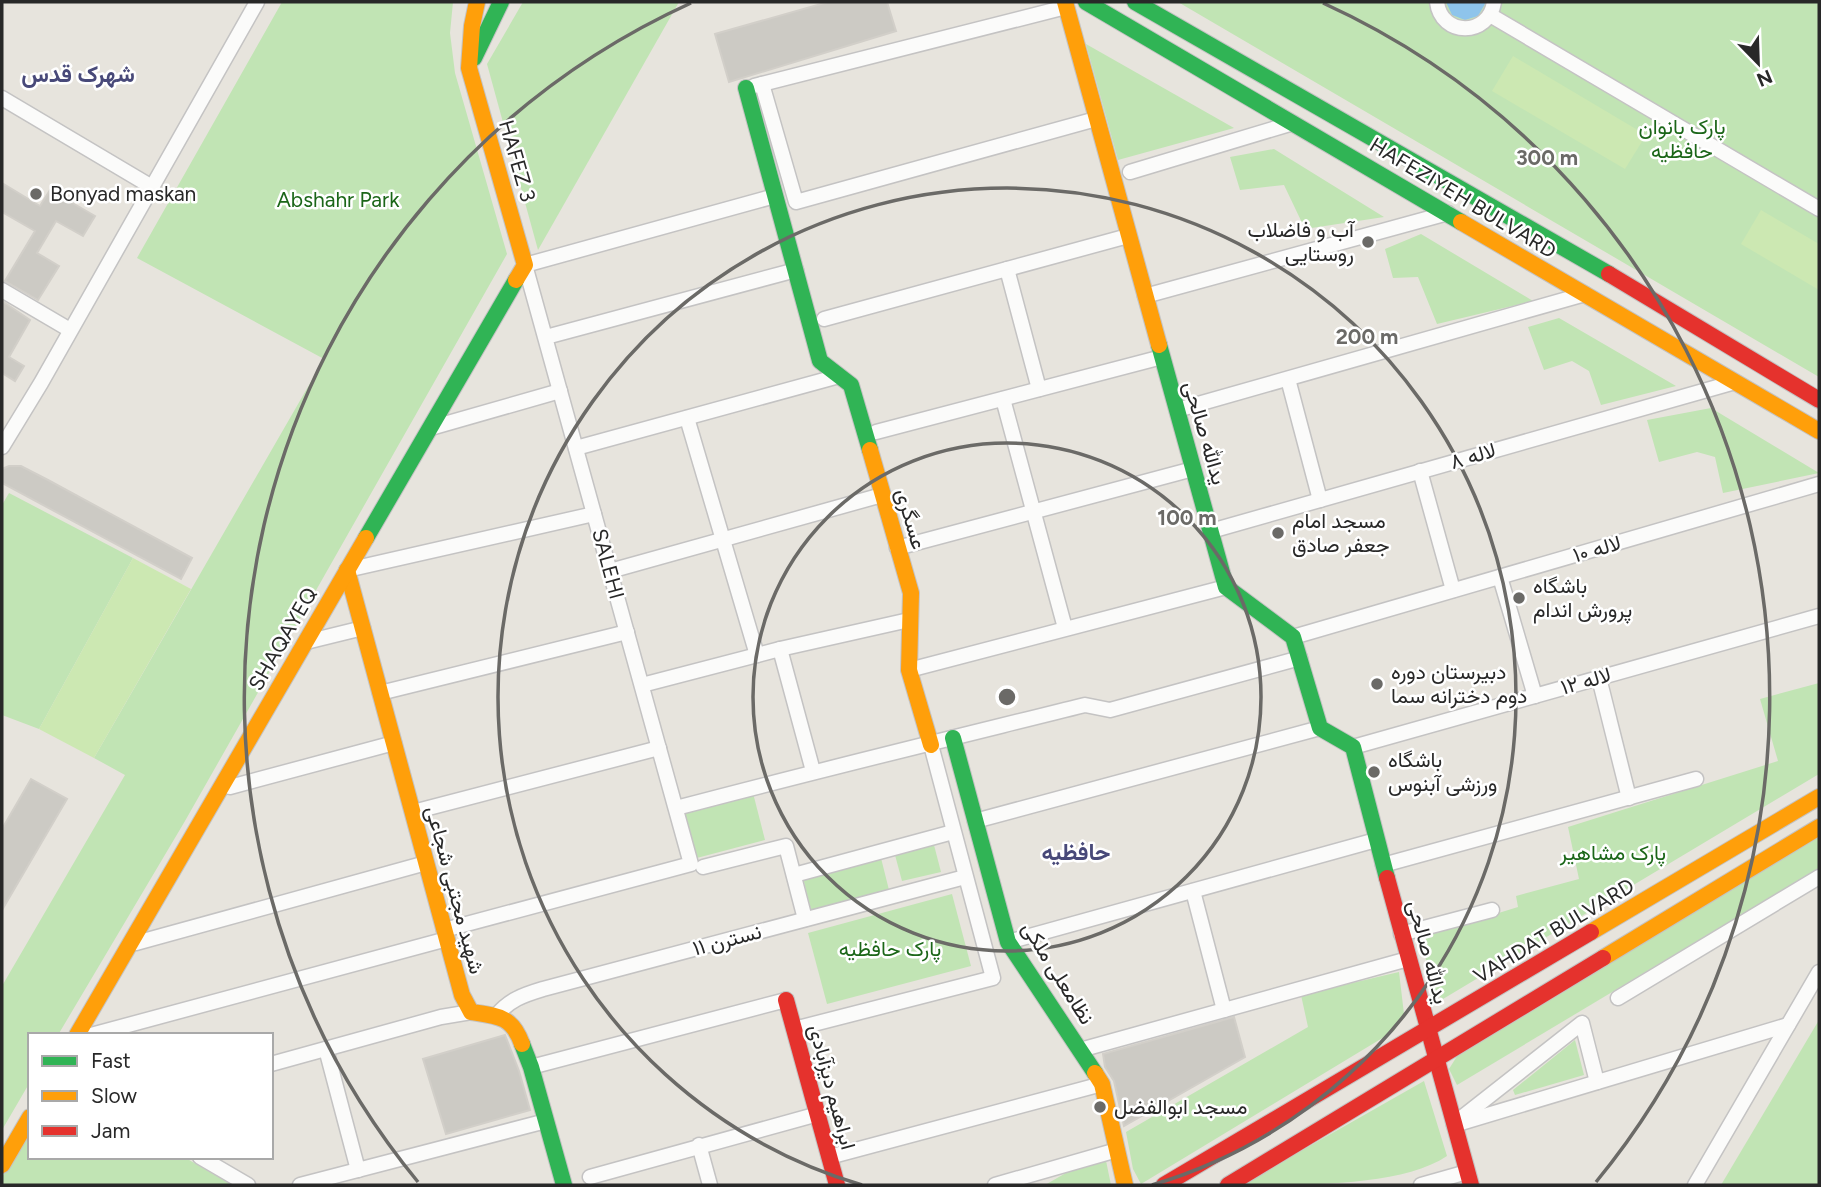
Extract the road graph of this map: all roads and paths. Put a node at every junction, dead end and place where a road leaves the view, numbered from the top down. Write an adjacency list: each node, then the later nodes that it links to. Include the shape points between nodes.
1 (257, 2): 16 (street)
2 (477, 2): 9 (street, HAFEZ 3)
3 (500, 2): 9 (street)
4 (1086, 2): 14 (street, HAFEZIYEH BULVARD)
5 (1135, 2): 23 (street, HAFEZIYEH BULVARD)
6 (1437, 2): 8 (street, via 1440,15 1455,27 1484,23)
7 (1065, 4): 10 (street); 13 (street, یدالله صالحی)
8 (1492, 8): 18 (street)
9 (469, 68): 21 (street, HAFEZ 3)
10 (762, 84): 11 (street); 13 (street, via 796,202)
11 (746, 88): 17 (street, عسگری)
12 (2, 98): 16 (street)
13 (1096, 119): 20 (street, یدالله صالحی)
14 (1293, 123): 15 (street); 19 (street, HAFEZIYEH BULVARD)
15 (1130, 172)
16 (152, 187): 29 (street)
17 (775, 196): 21 (street); 24 (street, عسگری)
18 (1819, 209)
19 (1448, 213): 26 (street, HAFEZIYEH BULVARD); 27 (street)
20 (1128, 236): 22 (street); 27 (street, یدالله صالحی)
21 (525, 265): 30 (street, SALEHI); 56 (street, SHAQAYEQ)
22 (1007, 269): 28 (street); 35 (street)
23 (1600, 269): 26 (street); 38 (street, HAFEZIYEH BULVARD)
24 (796, 270): 30 (street); 32 (street, عسگری, via 820,361)
25 (2, 290): 29 (street)
26 (1585, 294): 33 (street); 34 (street, HAFEZIYEH BULVARD)
27 (1145, 296): 31 (street, یدالله صالحی)
28 (824, 319)
29 (70, 330): 44 (street)
30 (546, 337): 36 (street, SALEHI)
31 (1162, 357): 35 (street); 39 (street, یدالله صالحی)
32 (839, 376): 40 (street); 49 (street, عسگری, via 851,385)
33 (1287, 379): 39 (street); 50 (street)
34 (1735, 382): 42 (street, HAFEZIYEH BULVARD); 47 (street, لاله ۸)
35 (1040, 389): 37 (street)
36 (560, 391): 41 (street); 45 (street, SALEHI)
37 (1003, 399): 43 (street); 51 (street)
38 (1819, 400)
39 (1177, 410): 46 (street, یدالله صالحی)
40 (687, 418): 45 (street); 54 (street)
41 (434, 427)
42 (1819, 431)
43 (876, 432)
44 (2, 447)
45 (576, 448): 52 (street, SALEHI)
46 (1194, 470): 51 (street); 53 (street, یدالله صالحی)
47 (1420, 471): 50 (street, لاله ۸); 60 (street)
48 (1819, 484): 58 (street, لاله ۱۰)
49 (882, 495): 54 (street); 55 (street, عسگری)
50 (1320, 500): 53 (street, لاله ۸)
51 (1034, 511): 55 (street); 64 (street)
52 (594, 514): 56 (street); 57 (street, SALEHI)
53 (1211, 531): 59 (street, یدالله صالحی)
54 (723, 539): 57 (street); 69 (street)
55 (897, 548): 62 (street, عسگری, via 911,593)
56 (347, 570): 63 (street, شهید مجتبی شجاعی); 67 (street, SHAQAYEQ)
57 (610, 571): 65 (street, SALEHI)
58 (1500, 577): 60 (street, لاله ۱۰); 75 (street)
59 (1226, 587): 64 (street); 66 (street)
60 (1453, 590): 66 (street, لاله ۱۰)
61 (1819, 616): 72 (street, لاله ۱۲)
62 (909, 620): 68 (street); 71 (street, عسگری)
63 (363, 628): 67 (street); 74 (street, شهید مجتبی شجاعی)
64 (1065, 628): 71 (street)
65 (627, 632): 73 (street, SALEHI); 74 (street)
66 (1293, 636): 70 (street)
67 (306, 642): 84 (street, SHAQAYEQ)
68 (780, 649): 69 (street); 82 (street)
69 (757, 655): 73 (street)
70 (1300, 659): 76 (street); 77 (street, via 1110,710 1085,705)
71 (909, 670): 79 (street, عسگری)
72 (1599, 678): 75 (street, لاله ۱۲); 86 (street)
73 (642, 685): 81 (street, SALEHI)
74 (380, 694): 78 (street, شهید مجتبی شجاعی)
75 (1535, 696): 80 (street, لاله ۱۲)
76 (1320, 728): 80 (street); 89 (street)
77 (953, 738): 79 (street); 89 (street, نظامعلی ملکی)
78 (394, 743): 84 (street, via 230,786); 88 (street, شهید مجتبی شجاعی)
79 (931, 745): 82 (street); 91 (street, عسگری)
80 (1353, 747): 92 (street, یدالله صالحی)
81 (659, 748): 87 (street, SALEHI); 88 (street)
82 (813, 771): 87 (street)
83 (1696, 779): 86 (street)
84 (224, 782): 106 (street, SHAQAYEQ)
85 (1819, 797): 117 (street, VAHDAT BULVARD)
86 (1629, 798): 96 (street)
87 (676, 808): 97 (street, SALEHI)
88 (413, 812): 95 (street, شهید مجتبی شجاعی)
89 (975, 821): 93 (street, نظامعلی ملکی)
90 (1819, 827): 121 (street)
91 (953, 832): 94 (street, عسگری); 98 (street)
92 (1376, 840): 96 (street, یدالله صالحی); 101 (street)
93 (983, 850): 94 (street); 107 (street, نظامعلی ملکی)
94 (960, 857): 99 (street, عسگری)
95 (426, 863): 105 (street, شهید مجتبی شجاعی); 106 (street)
96 (1383, 865): 104 (street, یدالله صالحی)
97 (697, 866): 98 (street, via 786,846); 105 (street)
98 (794, 875): 103 (street)
99 (965, 877): 103 (street, نسترن ۱۱); 116 (street, عسگری, via 993,978)
100 (1819, 877): 110 (street)
101 (1193, 891): 107 (street); 112 (street)
102 (1492, 910): 104 (street)
103 (806, 919): 114 (street, نسترن ۱۱, via 520,996)
104 (1401, 934): 108 (street, یدالله صالحی)
105 (446, 935): 113 (street, شهید مجتبی شجاعی); 118 (street)
106 (132, 941): 118 (street, SHAQAYEQ)
107 (1008, 942): 120 (street, نظامعلی ملکی)
108 (1408, 959): 112 (street); 117 (street, یدالله صالحی)
109 (1819, 972): 115 (street)
110 (1618, 998)
111 (786, 1000): 116 (street, ابراهیم دیزآبادی); 123 (street)
112 (1224, 1010): 120 (street)
113 (471, 1012): 114 (street); 119 (street)
114 (496, 1016): 123 (street, via 517,1030)
115 (1788, 1025): 124 (street); 138 (street)
116 (794, 1029): 126 (street, ابراهیم دیزآبادی)
117 (1428, 1030): 121 (street, یدالله صالحی); 146 (street, VAHDAT BULVARD)
118 (85, 1033)
119 (326, 1049): 122 (street); 135 (street)
120 (1080, 1050): 125 (street, نظامعلی ملکی)
121 (1436, 1059): 129 (street, یدالله صالحی); 147 (street)
122 (273, 1064)
123 (531, 1067): 128 (street)
124 (1597, 1082): 129 (street); 129 (street, via 1582,1023)
125 (1102, 1084): 131 (street, نظامعلی ملکی); 132 (street)
126 (818, 1114): 130 (street); 132 (street, ابراهیم دیزآبادی)
127 (28, 1120): 134 (street)
128 (546, 1121): 135 (street); 141 (street)
129 (1454, 1125): 137 (street, یدالله صالحی)
130 (699, 1145): 136 (street); 142 (street)
131 (1117, 1150): 144 (street); 145 (street, نظامعلی ملکی)
132 (829, 1157): 143 (street, ابراهیم دیزآبادی)
133 (203, 1159): 139 (street)
134 (2, 1165)
135 (358, 1170): 140 (street)
136 (590, 1177)
137 (1469, 1179): 148 (street)
138 (1697, 1183): 149 (street)
139 (248, 1185)
140 (300, 1185)
141 (564, 1185)
142 (709, 1185)
143 (837, 1185)
144 (995, 1185)
145 (1125, 1185)
146 (1164, 1185)
147 (1228, 1185)
148 (1421, 1185)
149 (1681, 1185)

